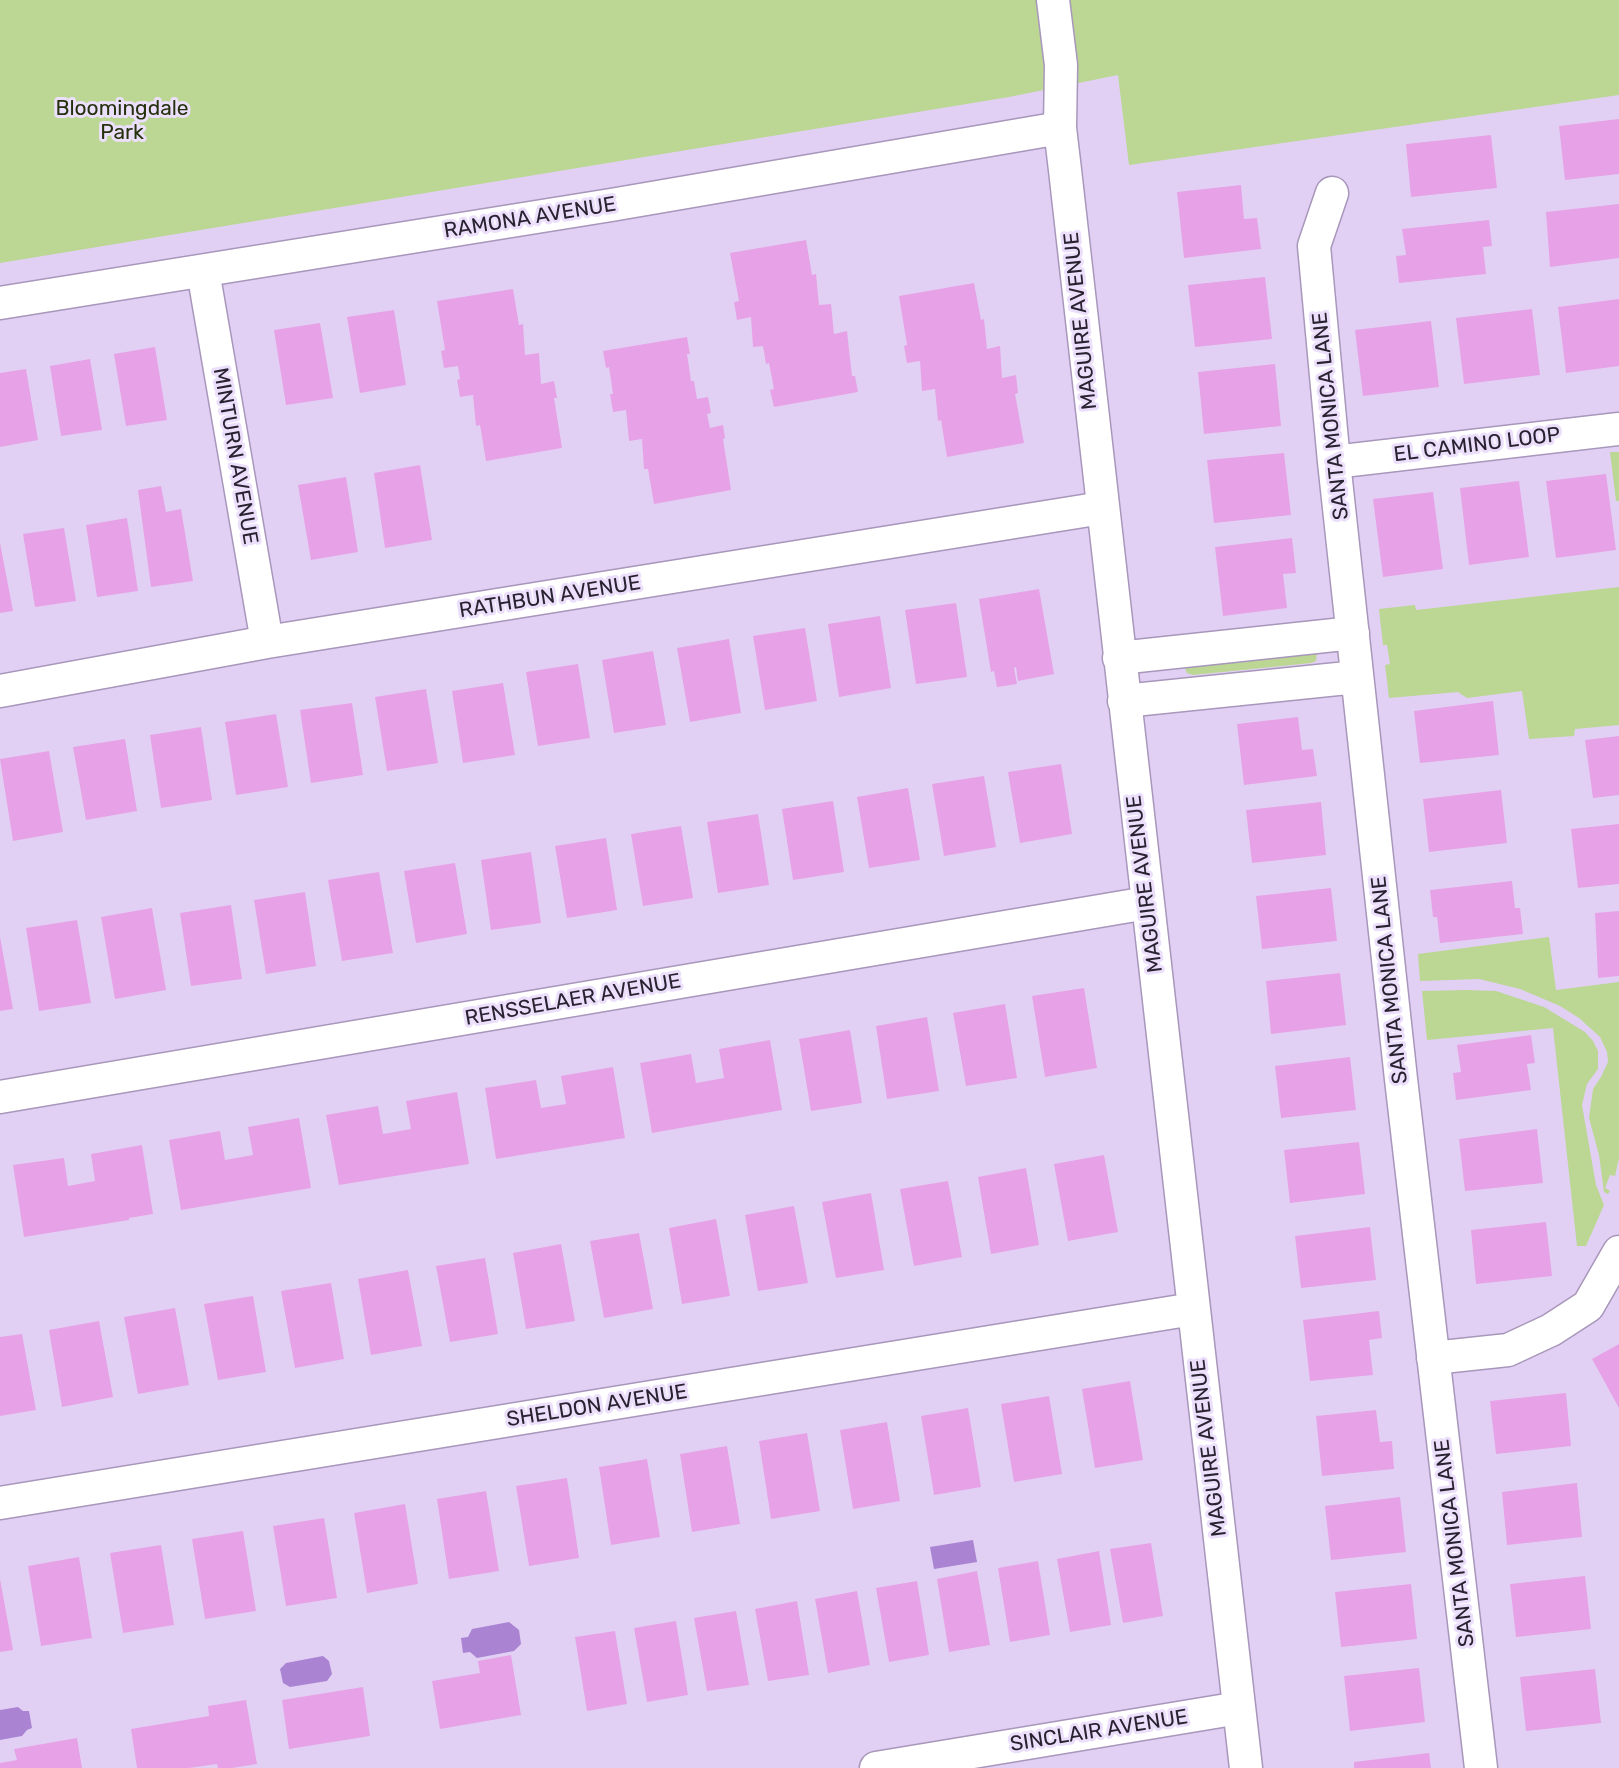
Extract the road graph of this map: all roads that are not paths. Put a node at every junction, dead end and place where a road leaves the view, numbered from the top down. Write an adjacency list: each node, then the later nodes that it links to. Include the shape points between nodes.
1 (1054, 0): 2 (street, MAGUIRE AVENUE, via 1061,65)
2 (1060, 128): 4 (street, RAMONA AVENUE); 8 (street, MAGUIRE AVENUE)
3 (1332, 193): 7 (street, SANTA MONICA LANE, via 1314,246)
4 (203, 271): 5 (street, RAMONA AVENUE); 10 (street, MINTURN AVENUE)
5 (0, 303)
6 (1619, 429): 7 (street, EL CAMINO LOOP)
7 (1334, 462): 9 (street, SANTA MONICA LANE)
8 (1102, 508): 10 (street, RATHBUN AVENUE); 11 (street, MAGUIRE AVENUE)
9 (1353, 633): 11 (street); 12 (street, SANTA MONICA LANE)
10 (267, 642): 13 (street, RATHBUN AVENUE)
11 (1119, 658): 14 (street, MAGUIRE AVENUE)
12 (1357, 677): 14 (street); 19 (street, SANTA MONICA LANE)
13 (0, 691)
14 (1124, 701): 15 (street, MAGUIRE AVENUE)
15 (1147, 902): 16 (street, RENSSELAER AVENUE); 18 (street, MAGUIRE AVENUE)
16 (0, 1097)
17 (1619, 1252): 19 (street, via 1588,1306 1551,1331 1508,1350)
18 (1193, 1309): 20 (street, SHELDON AVENUE); 21 (street, MAGUIRE AVENUE)
19 (1433, 1358): 22 (street, SANTA MONICA LANE)
20 (0, 1503)
21 (1239, 1708): 23 (street, SINCLAIR AVENUE); 24 (street, MAGUIRE AVENUE)
22 (1479, 1753): 25 (street)
23 (876, 1768)
24 (1245, 1768)
25 (1497, 1768)

